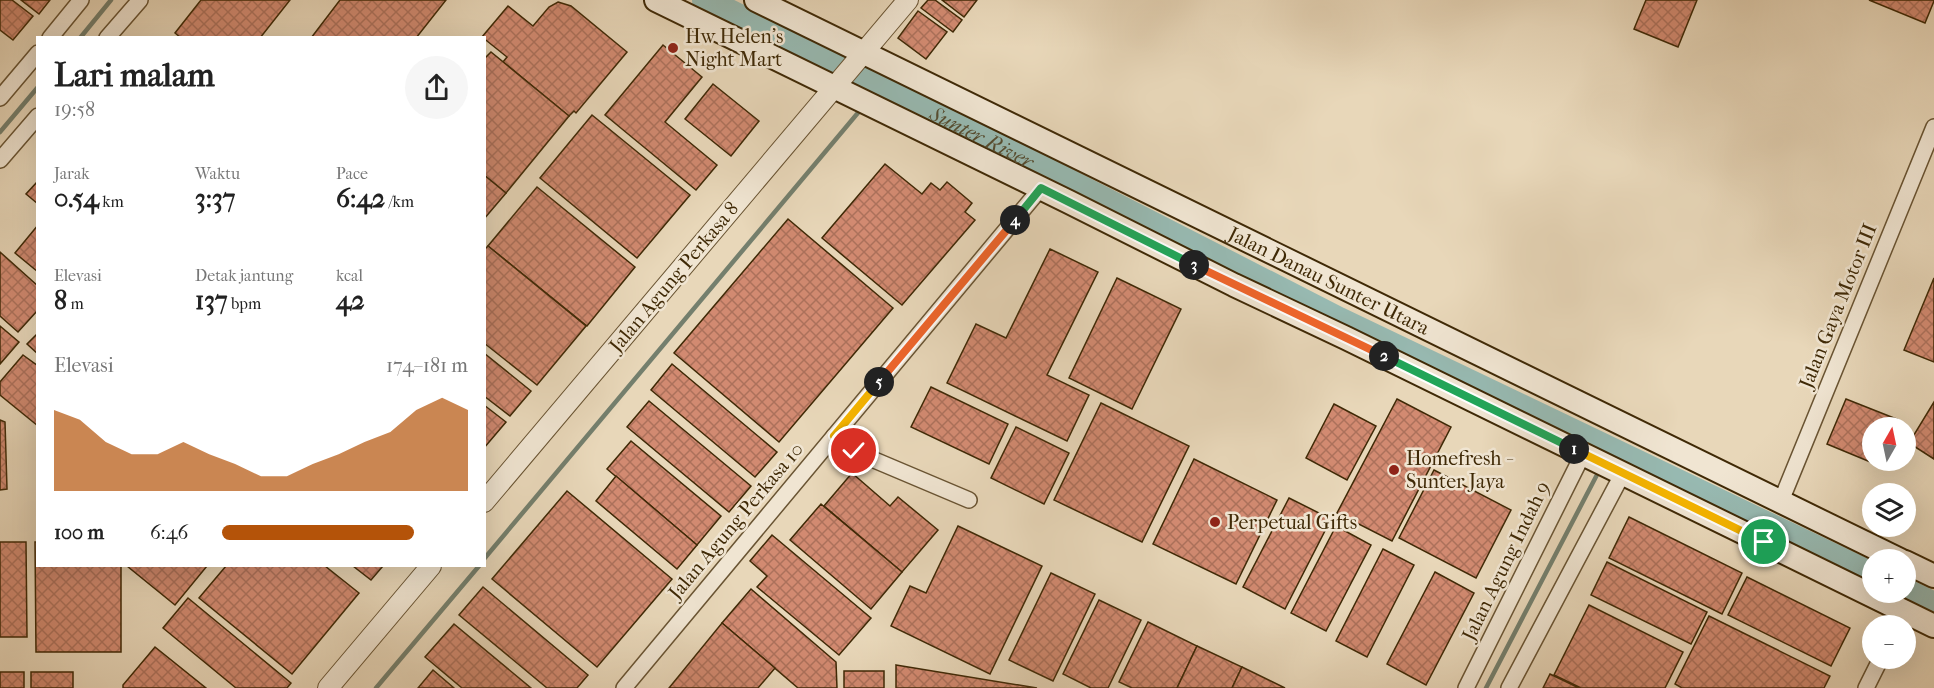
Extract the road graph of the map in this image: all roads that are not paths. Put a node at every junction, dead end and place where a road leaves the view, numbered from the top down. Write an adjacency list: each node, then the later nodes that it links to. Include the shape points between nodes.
1 (81, 0): 6 (street)
2 (140, 0): 7 (street)
3 (656, 0): 10 (main road)
4 (756, 0): 9 (main road, Jalan Danau Sunter Utara)
5 (908, 0): 9 (street, Jalan Agung Perkasa 8)
6 (52, 36)
7 (109, 36)
8 (36, 55): 11 (street)
9 (861, 56): 10 (street, Jalan Agung Perkasa 8); 20 (main road, Jalan Danau Sunter Utara)
10 (839, 87): 15 (main road); 18 (street, Jalan Agung Perkasa 8)
11 (0, 98)
12 (36, 118): 14 (street)
13 (1934, 127): 20 (street, Jalan Gaya Motor III)
14 (0, 160)
15 (1041, 188): 16 (street, Jalan Agung Perkasa 10); 17 (main road)
16 (834, 436): 19 (street, via 854,451); 30 (street, Jalan Agung Perkasa 10)
17 (1602, 463): 25 (main road); 31 (street, Jalan Agung Indah 9); 32 (street)
18 (486, 500)
19 (969, 500)
20 (1781, 501): 21 (main road, Jalan Danau Sunter Utara)
21 (1878, 549)
22 (430, 567): 29 (street)
23 (1916, 567): 24 (main road)
24 (1934, 576)
25 (1895, 615)
26 (1916, 622): 27 (main road)
27 (1934, 626)
28 (1876, 669): 33 (street)
29 (328, 688)
30 (624, 688)
31 (1466, 688)
32 (1509, 688)
33 (1866, 688)

